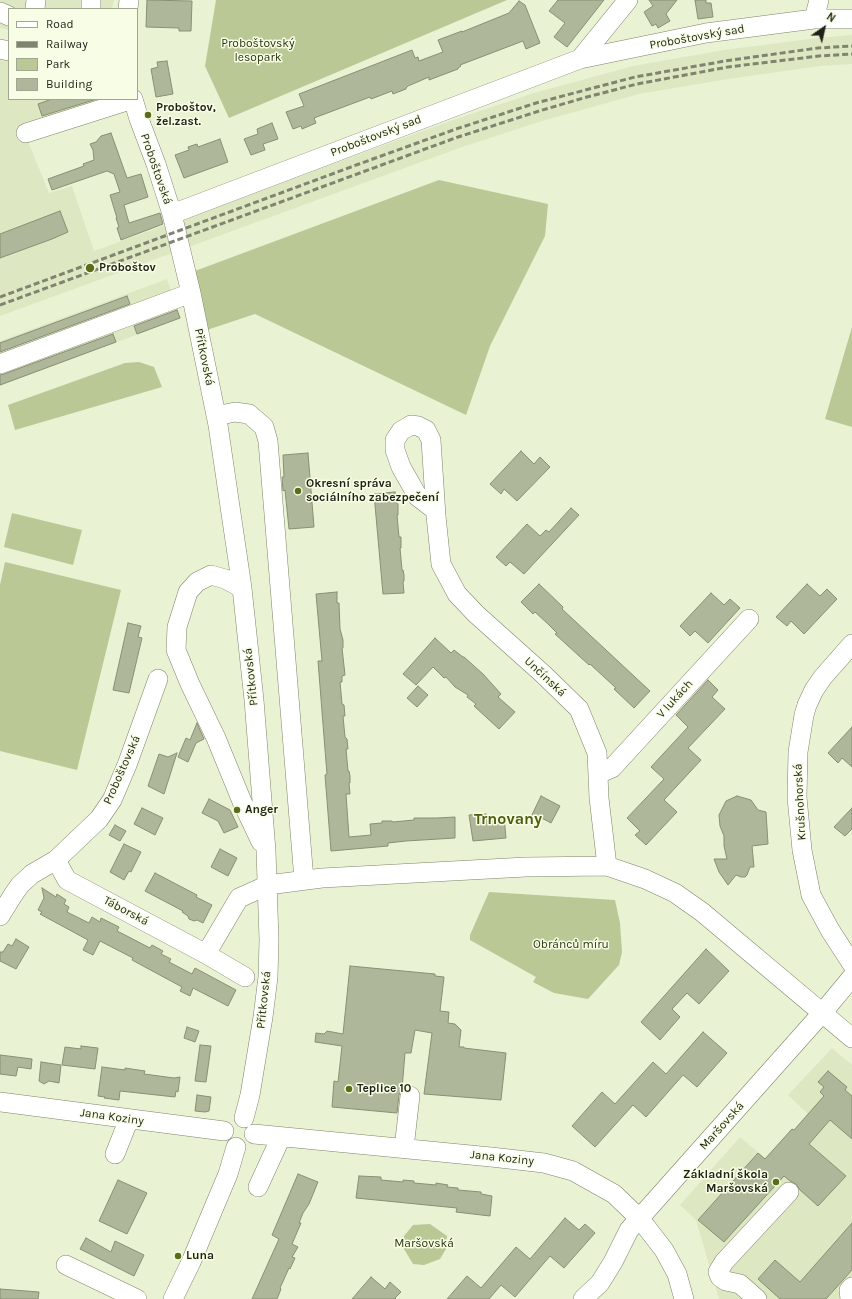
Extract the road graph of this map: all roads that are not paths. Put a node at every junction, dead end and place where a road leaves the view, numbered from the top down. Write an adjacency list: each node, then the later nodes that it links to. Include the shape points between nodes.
1 (0, 0): 4 (street)
2 (628, 0): 7 (street, Proboštovský sad)
3 (819, 0): 5 (street)
4 (0, 3)
5 (814, 19): 6 (street, Proboštovský sad); 7 (street, Proboštovský sad, via 706,34)
6 (852, 19)
7 (580, 58): 11 (street, Proboštovský sad)
8 (130, 100): 10 (street)
9 (133, 100): 11 (street, Proboštovská)
10 (26, 133)
11 (172, 214): 12 (street, Proboštovská)
12 (178, 239): 13 (street, Přítkovská)
13 (191, 293): 14 (street); 15 (street, Přítkovská)
14 (0, 364)
15 (216, 416): 17 (street, Přítkovská); 25 (street, via 236,412 249,414 264,427 268,441)
16 (435, 510): 21 (street, Unčínská, via 441,564 457,594 579,709 597,753)
17 (242, 588): 22 (street, Přítkovská); 22 (street, via 211,575 197,582 188,592 177,627 176,650)
18 (749, 619): 21 (street, V lukách, via 612,768)
19 (852, 644): 29 (street, Krušnohorská, via 823,677 807,705 798,752 797,797 802,850 811,895)
20 (158, 679): 23 (street, Proboštovská, via 112,800 99,819)
21 (598, 774): 24 (street, Unčínská)
22 (266, 852): 26 (street, Přítkovská)
23 (56, 860): 27 (street, Proboštovská, via 32,874 20,885); 28 (street, Táborská, via 67,880)
24 (607, 866): 25 (street, via 526,867); 32 (street, via 676,893)
25 (304, 880): 26 (street)
26 (268, 884): 28 (street, via 239,898); 36 (street, Přítkovská, via 268,977 264,1017)
27 (0, 916)
28 (206, 954): 30 (street, Táborská)
29 (852, 964)
30 (245, 977)
31 (852, 977): 32 (street)
32 (823, 1012): 33 (street); 46 (street, Maršovská)
33 (852, 1038)
34 (410, 1096): 42 (street)
35 (0, 1102): 37 (street, Jana Koziny)
36 (244, 1118): 38 (street, via 233,1119); 39 (street, via 254,1128)
37 (129, 1119): 38 (street, Jana Koziny); 43 (street)
38 (224, 1131): 41 (street, via 227,1142)
39 (254, 1134): 40 (street, Jana Koziny); 41 (street, via 247,1146)
40 (281, 1137): 42 (street, Jana Koziny); 44 (street)
41 (236, 1147): 50 (street, via 228,1174)
42 (404, 1148): 46 (street, Jana Koziny, via 544,1163 574,1170 614,1194)
43 (115, 1154)
44 (258, 1187)
45 (789, 1192): 53 (street, via 724,1262 718,1272 726,1281 740,1284)
46 (640, 1219): 51 (street, Maršovská, via 629,1230 600,1282); 52 (street, Jana Koziny, via 664,1250 677,1274)
47 (66, 1265): 49 (street)
48 (852, 1287): 54 (street, via 849,1290)
49 (137, 1299)
50 (173, 1299)
51 (583, 1299)
52 (684, 1299)
53 (757, 1299)
54 (850, 1299)

